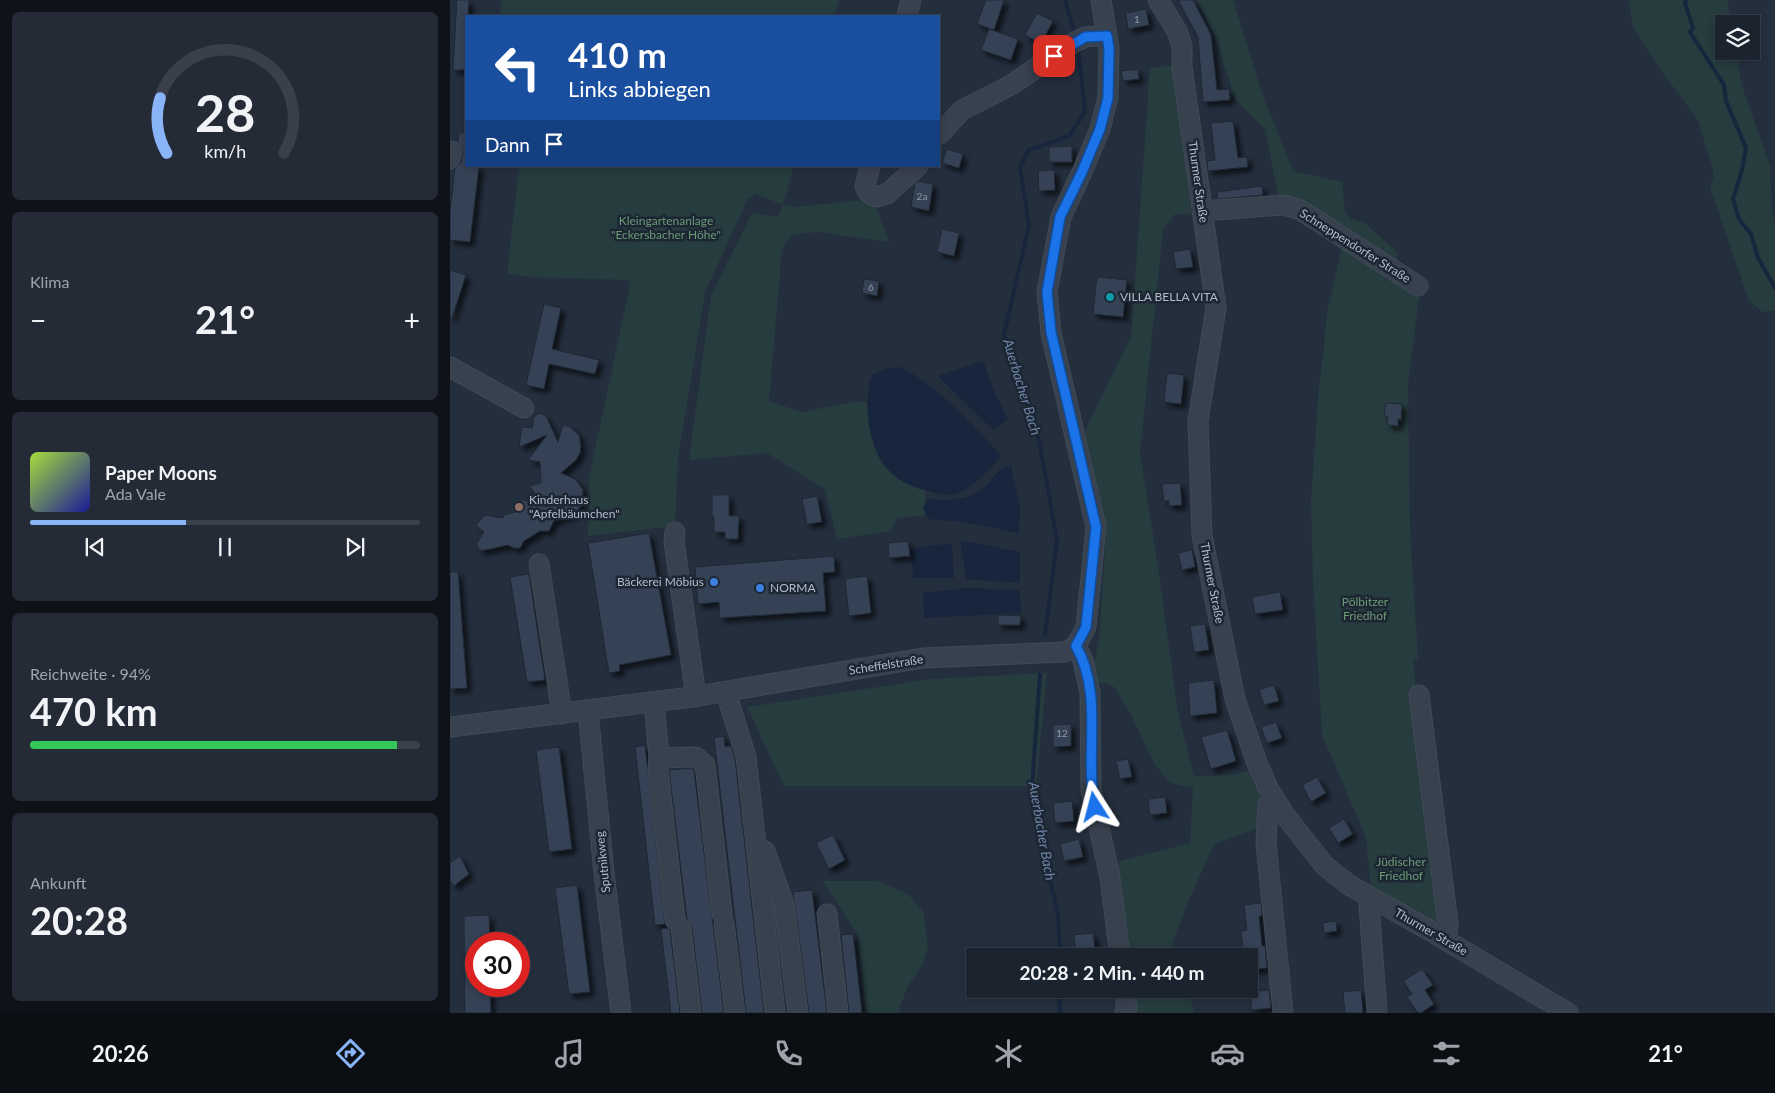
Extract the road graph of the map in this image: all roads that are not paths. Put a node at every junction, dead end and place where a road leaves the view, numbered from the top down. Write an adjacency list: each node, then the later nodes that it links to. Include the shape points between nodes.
1 (911, 0): 4 (street)
2 (1101, 0): 5 (street)
3 (1158, 0): 11 (street, Thurmer Straße, via 1177,31 1182,46 1182,67)
4 (907, 15)
5 (1107, 36): 6 (street, via 1079,40 1011,85 962,110); 17 (street, via 1108,98 1100,129 1060,217 1047,292 1051,332 1096,527 1086,627)
6 (940, 134)
7 (450, 151): 8 (street)
8 (450, 159)
9 (870, 167): 10 (street, via 865,186 876,197 887,194)
10 (917, 167)
11 (1202, 211): 12 (street, Schneppendorfer Straße, via 1283,205 1299,209); 26 (street, Thurmer Straße, via 1216,308 1198,421 1202,536 1235,699 1257,763)
12 (1418, 286)
13 (450, 367): 14 (street)
14 (524, 408)
15 (675, 532): 20 (street)
16 (539, 564): 23 (street)
17 (1076, 646): 18 (street, Scheffelstraße, via 1065,652 924,658); 31 (street, via 1083,660 1090,693 1091,790 1110,878)
18 (726, 692): 20 (street, Scheffelstraße); 27 (street, via 746,758)
19 (1419, 695): 30 (street, via 1448,924)
20 (696, 697): 21 (street, Scheffelstraße)
21 (654, 702): 22 (street, Scheffelstraße); 25 (street)
22 (588, 711): 23 (street, Scheffelstraße); 33 (street, Sputnikweg)
23 (562, 714): 24 (street, Scheffelstraße)
24 (450, 728)
25 (659, 758): 34 (street); 35 (street, via 696,757 705,765)
26 (1274, 798): 28 (street, Thurmer Straße, via 1325,866); 40 (street, via 1268,804 1266,843)
27 (753, 811): 36 (street); 37 (street, via 784,904)
28 (1372, 898): 30 (street, Thurmer Straße); 41 (street, via 1369,905)
29 (827, 914): 38 (street)
30 (1446, 940): 42 (street, Thurmer Straße)
31 (1119, 948)
32 (1125, 998): 39 (street)
33 (621, 1013)
34 (691, 1013)
35 (735, 1013)
36 (774, 1013)
37 (798, 1013)
38 (838, 1013)
39 (1125, 1013)
40 (1283, 1013)
41 (1377, 1013)
42 (1568, 1013)

